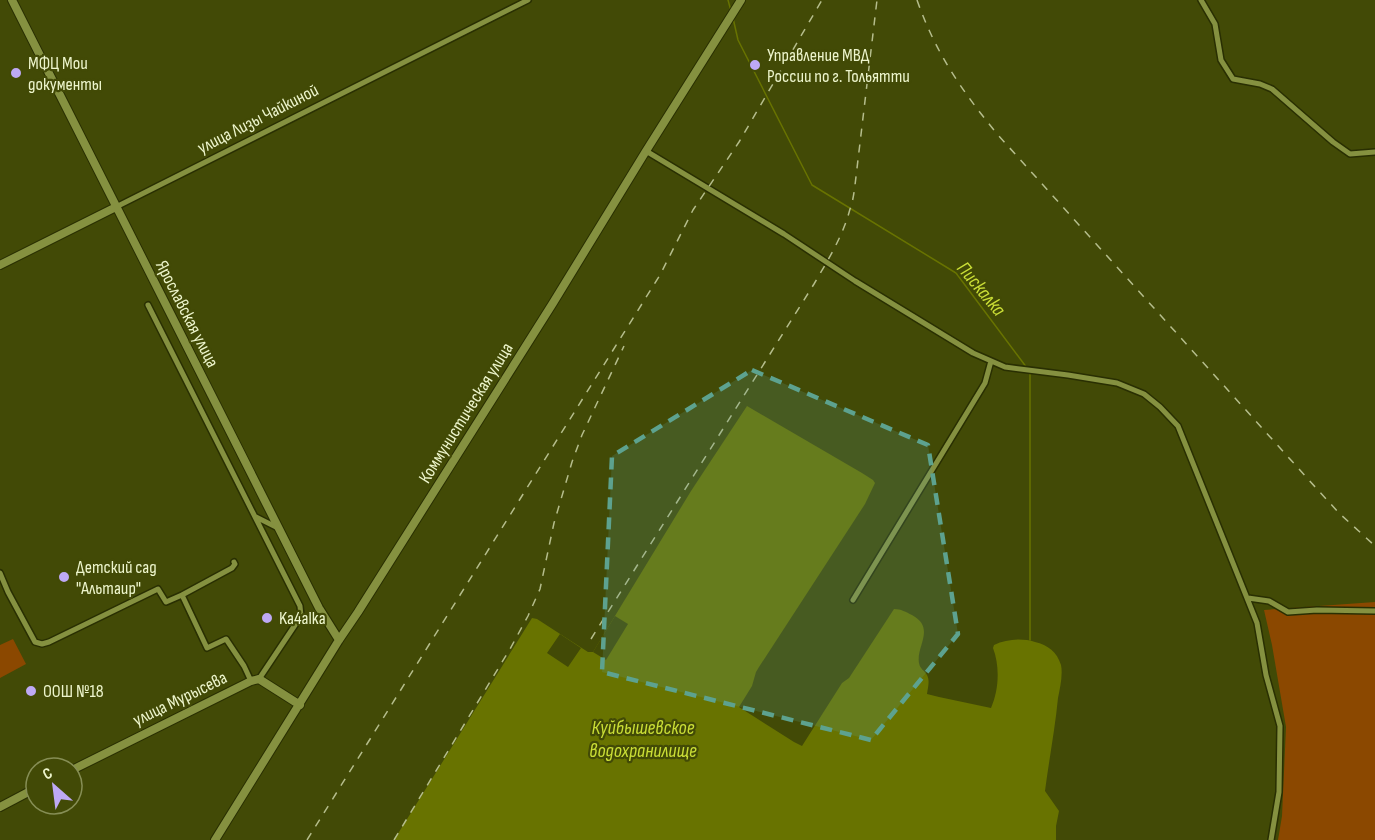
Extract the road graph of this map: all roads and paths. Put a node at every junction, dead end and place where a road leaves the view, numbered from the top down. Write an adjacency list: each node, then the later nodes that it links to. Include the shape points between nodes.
1 (12, 0): 7 (main road, Ярославская улица)
2 (528, 0): 7 (street, улица Лизы Чайкиной)
3 (741, 0): 5 (main road, Коммунистическая улица)
4 (1201, 0): 6 (street, via 1215,24 1221,60 1233,79 1272,89 1350,154)
5 (645, 151): 10 (street); 19 (main road, Коммунистическая улица)
6 (1375, 152)
7 (116, 207): 8 (main road, улица Лизы Чайкиной); 12 (main road, Ярославская улица)
8 (0, 264)
9 (148, 304): 11 (street)
10 (991, 361): 16 (street, via 1005,367 1117,383 1144,394 1160,407 1178,426); 17 (street, via 985,383)
11 (254, 516): 12 (street); 20 (street, via 300,606 301,616)
12 (278, 528): 19 (main road, Ярославская улица)
13 (234, 562): 15 (street, via 232,568)
14 (0, 573): 15 (street, via 35,642 42,644 158,588 166,602)
15 (182, 595): 20 (street, via 207,648 226,639)
16 (1248, 598): 18 (street, via 1269,600 1288,612); 26 (street, via 1280,726 1279,792)
17 (854, 600)
18 (1375, 611)
19 (339, 640): 21 (main road, Коммунистическая улица)
20 (255, 680): 21 (main road); 22 (main road, улица Мурысева)
21 (300, 705): 25 (main road, Коммунистическая улица)
22 (84, 764)
23 (24, 794): 24 (main road)
24 (0, 807)
25 (215, 840)
26 (1271, 840)

